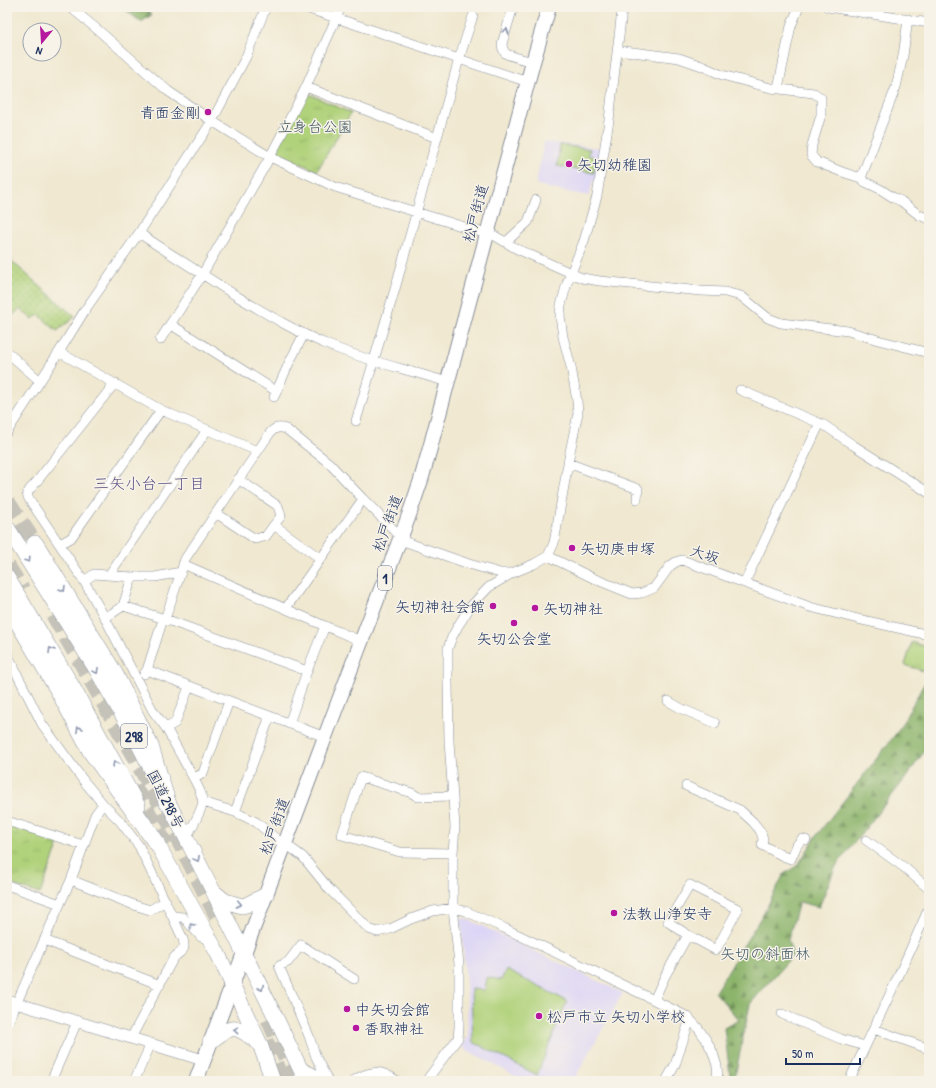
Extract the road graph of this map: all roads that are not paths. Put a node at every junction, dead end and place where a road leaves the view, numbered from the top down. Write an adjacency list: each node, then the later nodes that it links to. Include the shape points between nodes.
1 (70, 7): 20 (street, via 168,91)
2 (266, 7): 20 (street, via 246,57)
3 (303, 7): 11 (street)
4 (341, 7): 11 (street)
5 (513, 7): 16 (street, one-way to 5, via 510,55 502,49)
6 (549, 7): 16 (main road, 松戸街道 / 1)
7 (622, 7): 14 (street)
8 (799, 7): 19 (street, via 791,26)
9 (828, 7): 12 (street)
10 (473, 16): 15 (street)
11 (336, 18): 15 (street); 18 (street)
12 (908, 19): 13 (street); 23 (street, via 904,56 896,87)
13 (929, 22)
14 (617, 50): 19 (street, via 679,58 722,75); 30 (street, via 597,196 584,241)
15 (459, 58): 17 (street); 21 (street)
16 (533, 62): 17 (main road, 松戸街道 / 1)
17 (528, 82): 28 (main road, 松戸街道 / 1)
18 (306, 87): 21 (street); 22 (street)
19 (778, 88): 23 (street, via 814,93 821,98 821,115 811,155 817,162)
20 (212, 121): 22 (street); 27 (street)
21 (437, 138): 25 (street)
22 (270, 157): 25 (street, via 335,187); 31 (street)
23 (861, 178): 26 (street)
24 (536, 200): 29 (street, via 528,222)
25 (416, 212): 28 (street); 38 (street)
26 (929, 219)
27 (139, 233): 31 (street); 36 (street)
28 (487, 234): 29 (street); 40 (main road, 松戸街道 / 1)
29 (506, 242): 30 (street)
30 (571, 273): 37 (street, via 600,281 725,292 741,296 768,318 781,323 848,331); 49 (street, via 562,298 560,316 578,413)
31 (202, 274): 32 (street); 33 (street)
32 (170, 324): 33 (street, via 275,394); 34 (street)
33 (304, 334): 38 (street)
34 (160, 340)
35 (7, 352): 39 (street)
36 (59, 352): 39 (street); 41 (street)
37 (929, 353)
38 (374, 361): 40 (street); 44 (street)
39 (40, 381): 47 (street)
40 (447, 382): 57 (main road, 松戸街道 / 1, via 421,480)
41 (115, 384): 43 (street); 59 (street, via 28,494)
42 (740, 390): 45 (street)
43 (160, 410): 46 (street); 59 (street, via 71,538)
44 (356, 420)
45 (820, 423): 51 (street); 68 (street)
46 (207, 430): 48 (street); 64 (street)
47 (7, 432)
48 (257, 451): 50 (street); 53 (street, via 274,429 286,429 329,463)
49 (568, 463): 52 (street, via 638,489); 60 (street, via 554,543)
50 (238, 479): 54 (street); 55 (street, via 278,506 281,516)
51 (929, 493)
52 (637, 499)
53 (363, 500): 57 (street); 61 (street)
54 (216, 513): 55 (street, via 255,539 266,536); 62 (street, via 184,559)
55 (274, 525): 61 (street)
56 (7, 527): 93 (highway, 国道298号 / 298, one-way to 93, via 100,676 134,735)
57 (400, 537): 63 (street, via 406,542 500,574); 76 (main road, 松戸街道 / 1)
58 (35, 544): 93 (highway, one-way to 93, via 115,675 150,746)
59 (60, 544): 67 (street)
60 (548, 556): 63 (street); 68 (street, 大坂, via 632,594 654,588 670,566 682,560)
61 (321, 559): 71 (street)
62 (182, 568): 66 (street, via 155,577); 71 (street); 73 (street)
63 (512, 573): 92 (street, via 489,587 470,607 448,648)
64 (109, 575): 66 (street); 67 (street, via 94,574)
65 (7, 577): 101 (highway, 国道298号 / 298, one-way to 65, via 71,684)
66 (132, 577): 70 (street)
67 (84, 582): 72 (street)
68 (745, 582): 75 (street, 大坂, via 810,607)
69 (7, 603): 101 (highway, one-way to 69, via 92,751)
70 (123, 606): 72 (street); 73 (street)
71 (286, 608): 74 (street)
72 (105, 618): 81 (street)
73 (164, 619): 79 (street); 80 (street)
74 (325, 626): 76 (street); 80 (street)
75 (929, 635)
76 (361, 640): 89 (main road, 松戸街道 / 1)
77 (7, 653): 78 (street)
78 (10, 667): 95 (street, via 42,724)
79 (147, 670): 81 (street); 82 (street)
80 (307, 672): 87 (street)
81 (135, 678): 88 (street, via 153,711)
82 (189, 686): 83 (street); 88 (street, via 175,723)
83 (229, 701): 85 (street); 90 (street, via 203,773)
84 (668, 702): 86 (street)
85 (270, 716): 87 (street); 96 (street)
86 (715, 723)
87 (289, 724): 89 (street)
88 (166, 728): 90 (street)
89 (325, 737): 103 (main road, 松戸街道 / 1)
90 (194, 780): 94 (street)
91 (686, 786): 99 (street, via 740,810 761,832 762,845 783,856 791,859 797,845 802,839)
92 (452, 796): 104 (street, via 455,828); 104 (street, via 418,797 361,777 342,835 400,852)
93 (167, 802): 98 (highway, 国道298号 / 298)
94 (203, 802): 96 (street); 98 (street)
95 (103, 804): 102 (street, via 95,815); 110 (street, via 139,846)
96 (235, 812): 103 (street, via 256,822)
97 (7, 821): 102 (street)
98 (186, 838): 108 (highway, 国道298号 / 298, one-way to 108)
99 (806, 840)
100 (866, 840): 107 (street)
101 (156, 842): 117 (highway, 国道298号 / 298)
102 (84, 845): 105 (street)
103 (285, 846): 109 (main road, 松戸街道 / 1); 112 (street, via 303,857 329,889 369,928 377,932 433,911)
104 (453, 853): 112 (street)
105 (71, 880): 110 (street, via 150,910); 111 (street)
106 (7, 885): 111 (street)
107 (929, 888)
108 (213, 891): 109 (highway, one-way to 109, via 225,901 242,906); 118 (highway, 国道298号 / 298)
109 (266, 895): 118 (main road, 松戸街道 / 1)
110 (166, 901): 114 (street)
111 (60, 904): 116 (street)
112 (453, 908): 122 (street, via 504,928); 145 (street, via 459,964 458,1038)
113 (929, 908): 128 (street)
114 (172, 916): 117 (street, one-way to 114, via 201,937 184,918); 121 (street, via 185,945 173,959)
115 (688, 935): 115 (street, via 716,950 738,909 690,885 668,922); 122 (street)
116 (44, 940): 121 (street); 123 (street)
117 (210, 940): 120 (highway, 国道298号 / 298)
118 (244, 954): 120 (main road, 松戸街道 / 1); 136 (highway, 国道298号 / 298, one-way to 136)
119 (354, 979): 137 (street, via 301,945 288,962 279,966)
120 (232, 983): 130 (main road, 松戸街道 / 1); 132 (highway, 国道298号 / 298)
121 (160, 984): 129 (street)
122 (654, 1000): 125 (street)
123 (12, 1002): 126 (street); 127 (street)
124 (782, 1014): 133 (street, via 841,1039)
125 (690, 1019): 146 (street, via 675,1065); 147 (street, via 713,1053)
126 (77, 1022): 129 (street); 138 (street)
127 (7, 1025)
128 (874, 1029): 133 (street); 134 (street)
129 (132, 1038): 131 (street)
130 (210, 1042): 132 (highway, one-way to 130, via 235,1028 228,1029); 135 (main road, 松戸街道 / 1)
131 (151, 1044): 135 (street); 139 (street)
132 (260, 1044): 141 (highway, 国道298号 / 298)
133 (865, 1046): 148 (street)
134 (929, 1049)
135 (203, 1060): 140 (main road, 松戸街道 / 1)
136 (298, 1065): 137 (street); 142 (highway, 国道298号 / 298)
137 (327, 1080)
138 (51, 1081)
139 (134, 1081)
140 (196, 1081)
141 (273, 1081)
142 (306, 1081)
143 (353, 1081): 144 (street, via 362,1075 377,1072 389,1075)
144 (397, 1081)
145 (426, 1081)
146 (666, 1081)
147 (718, 1081)
148 (849, 1081)

